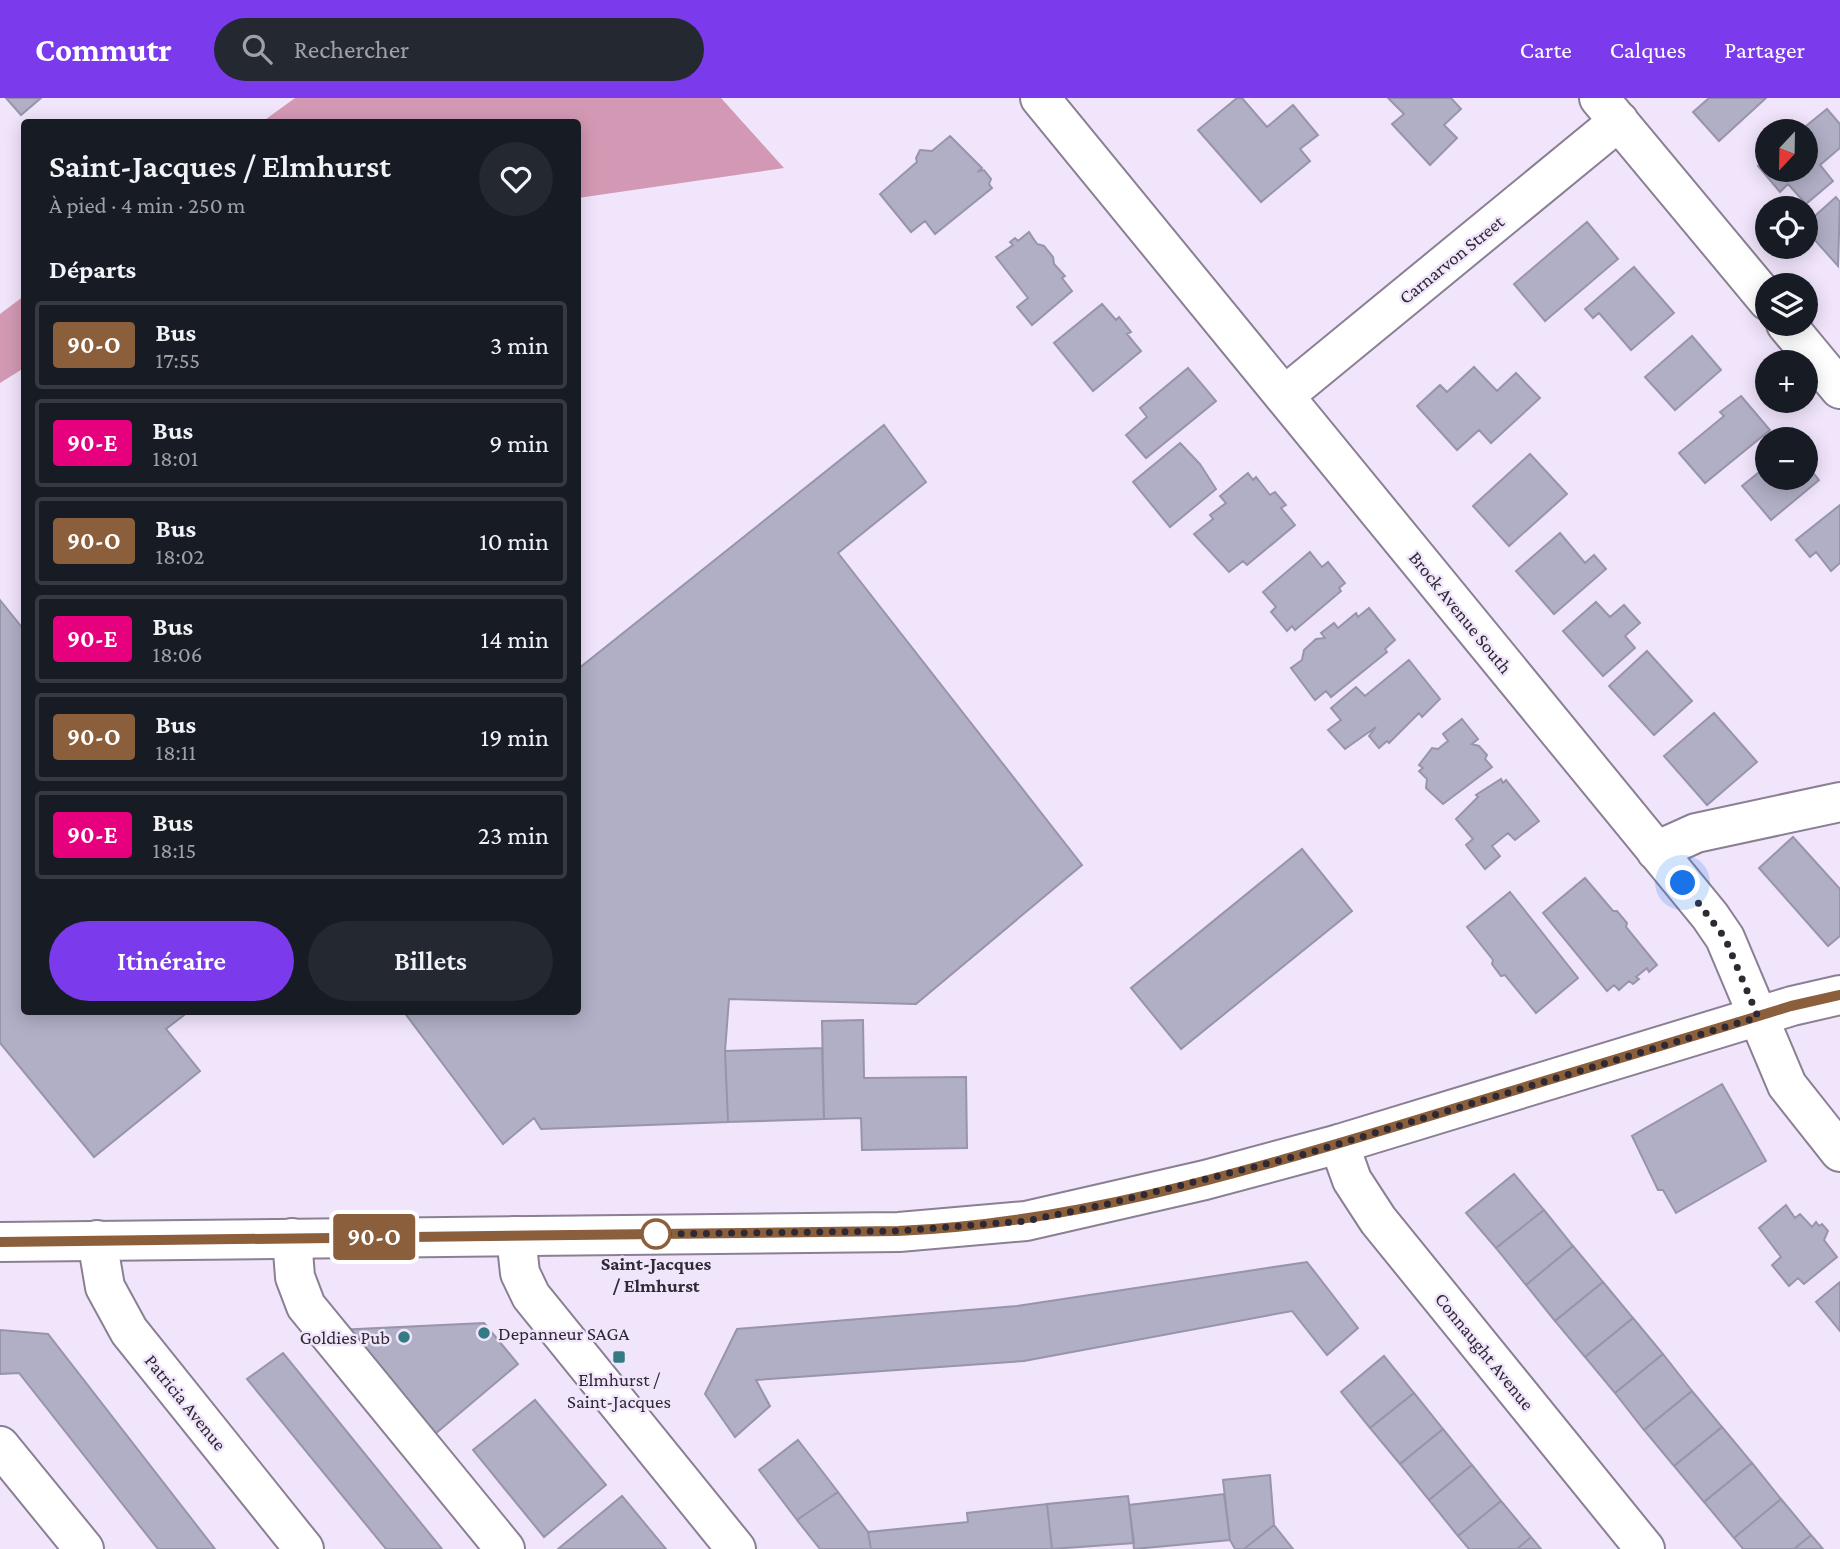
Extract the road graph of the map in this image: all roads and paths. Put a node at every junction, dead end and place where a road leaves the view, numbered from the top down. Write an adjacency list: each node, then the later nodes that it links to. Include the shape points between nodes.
1 (1040, 98): 6 (street, Brock Avenue South)
2 (1609, 110): 3 (street); 6 (street, Carnarvon Street)
3 (1755, 285)
4 (1796, 336): 5 (street)
5 (1840, 389)
6 (1284, 396): 8 (street, Brock Avenue South)
7 (1840, 802): 8 (street, via 1696,833)
8 (1656, 850): 10 (street, Brock Avenue South, via 1725,938)
9 (1840, 995): 10 (street)
10 (1758, 1017): 11 (street); 12 (street, Brock Avenue South, via 1787,1085)
11 (1339, 1144): 13 (street, via 1107,1204 981,1227); 22 (street, Connaught Avenue, via 1352,1180 1378,1220)
12 (1840, 1152)
13 (516, 1236): 14 (street); 21 (street, via 520,1273 531,1296)
14 (292, 1238): 15 (street); 20 (street, via 296,1278 306,1306)
15 (97, 1240): 16 (street); 19 (street, Patricia Avenue, via 105,1287 129,1331)
16 (0, 1242)
17 (0, 1446): 18 (street)
18 (84, 1549)
19 (304, 1549)
20 (505, 1549)
21 (736, 1549)
22 (1645, 1549)

